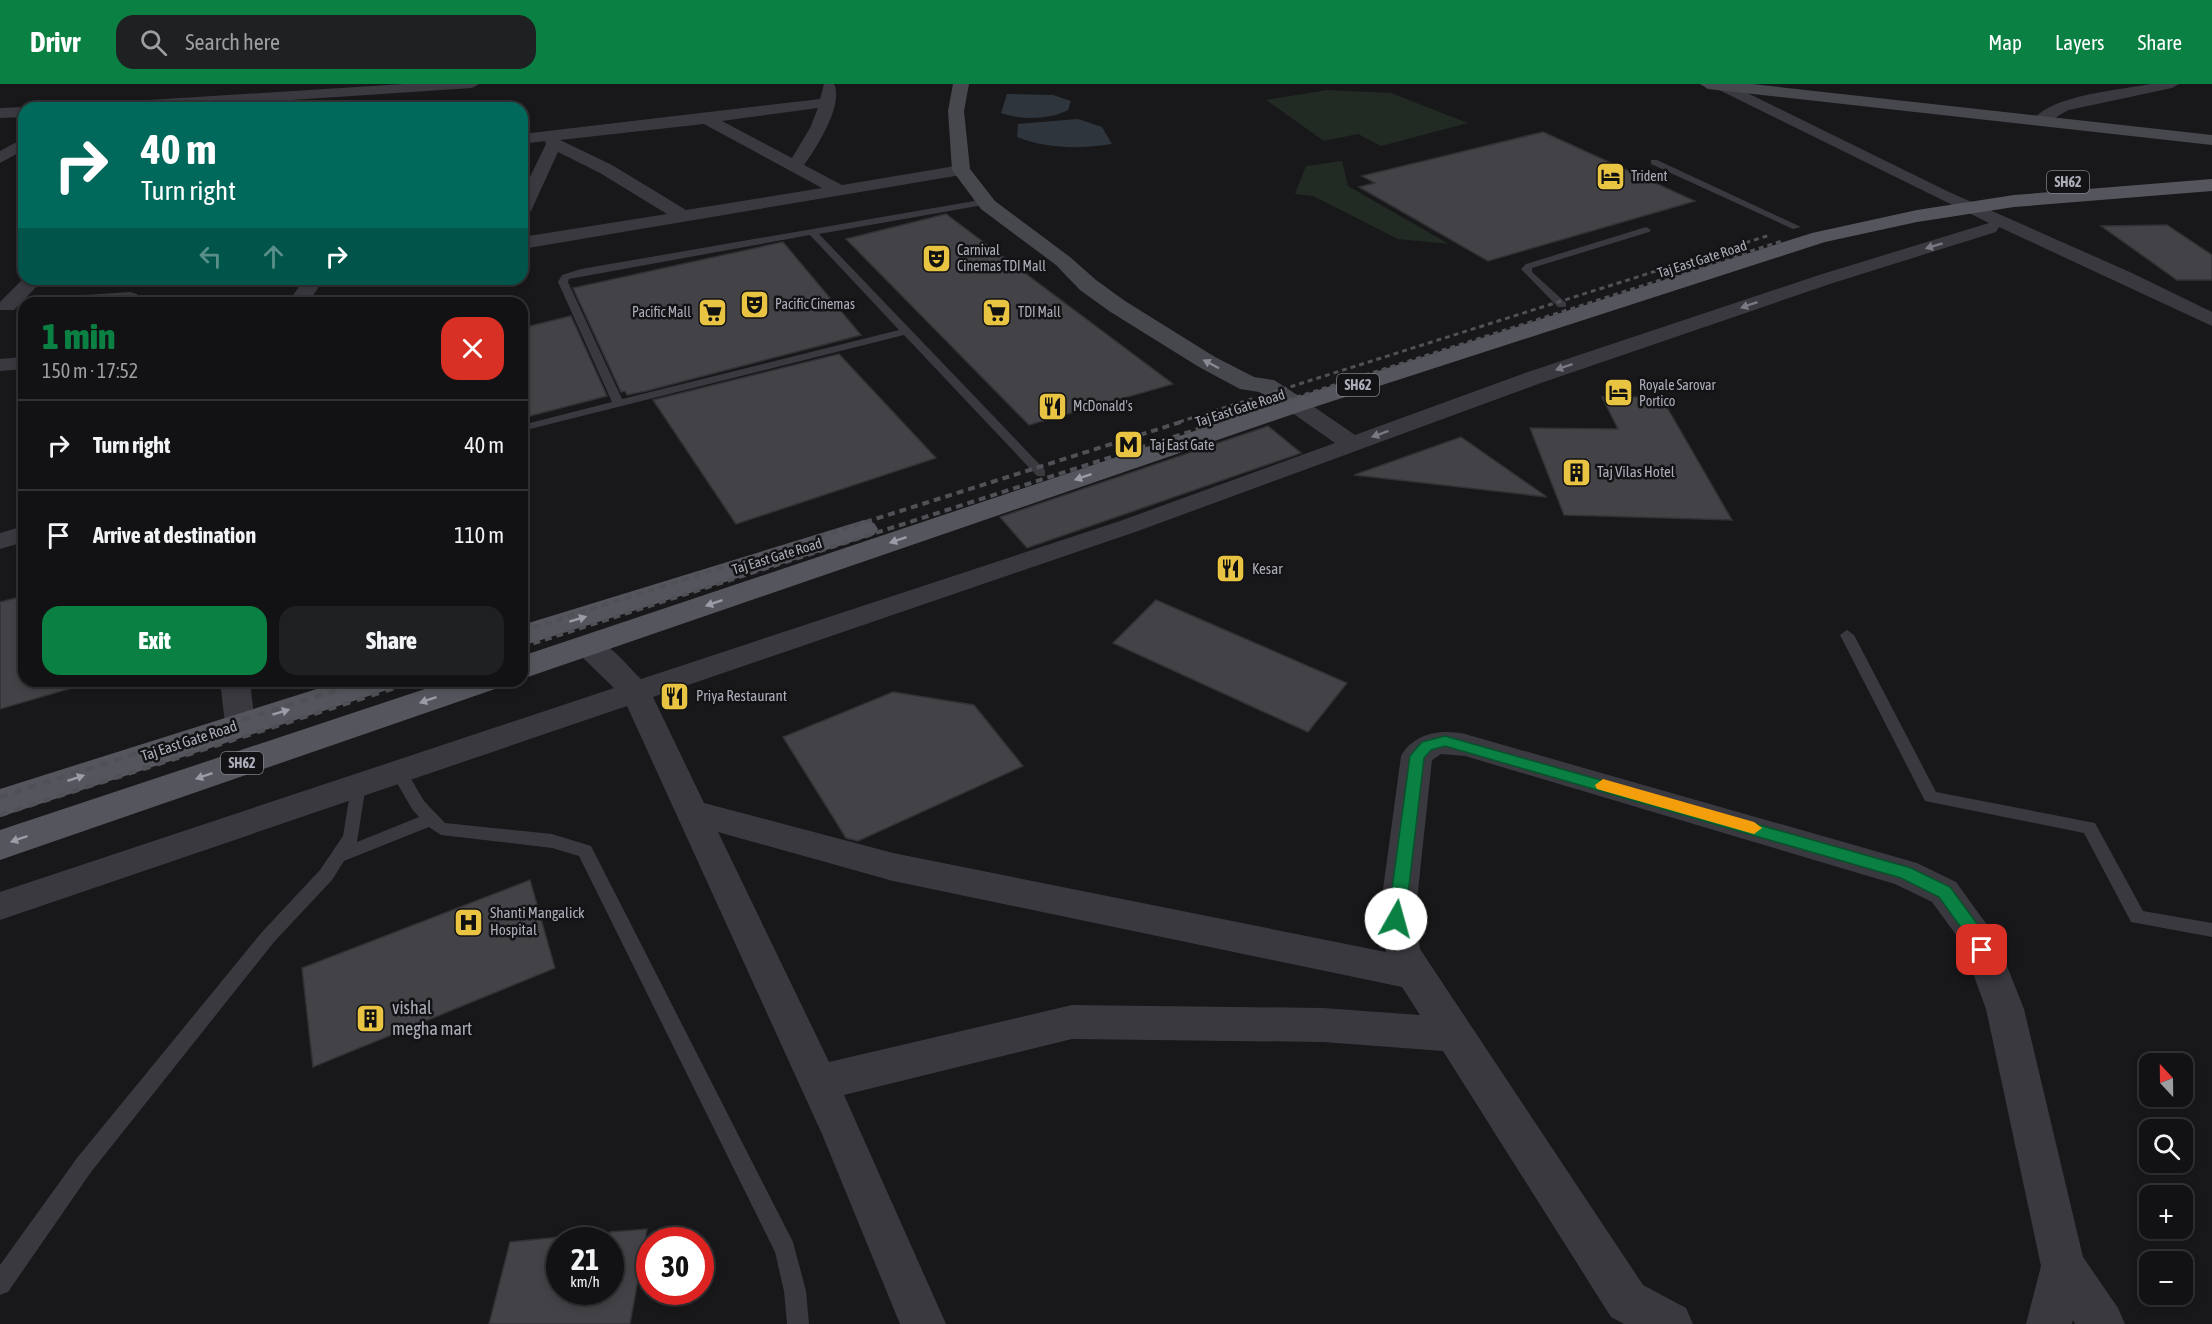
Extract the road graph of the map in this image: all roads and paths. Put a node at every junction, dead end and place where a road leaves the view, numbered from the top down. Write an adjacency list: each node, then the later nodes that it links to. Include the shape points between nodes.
1 (220, 84): 11 (street)
2 (472, 84): 7 (street)
3 (829, 84): 12 (street)
4 (961, 84): 22 (main road, via 956,111)
5 (2172, 84): 16 (street, via 2065,106)
6 (1715, 85): 16 (main road); 28 (street)
7 (437, 86): 9 (street); 11 (street)
8 (132, 90): 10 (street)
9 (428, 101)
10 (116, 102)
11 (201, 102)
12 (829, 102): 15 (street); 21 (street)
13 (18, 112): 14 (street)
14 (0, 113)
15 (706, 119): 18 (street); 21 (street)
16 (2040, 121): 19 (main road)
17 (528, 139): 18 (street)
18 (553, 140): 26 (street); 29 (street)
19 (2212, 140)
20 (1654, 162): 30 (lane)
21 (795, 166): 25 (street)
22 (961, 170): 25 (street); 27 (main road)
23 (2212, 173): 28 (main road, SH62 / SH62, via 2105,178)
24 (2212, 185): 28 (main road, SH62)
25 (839, 190): 29 (street)
26 (528, 197)
27 (986, 202): 33 (lane); 45 (main road, via 1117,306 1207,362)
28 (1945, 203): 30 (main road, Taj East Gate Road / SH62, via 1833,217); 31 (street); 40 (street, via 2124,277); 45 (main road, SH62)
29 (683, 216): 34 (street)
30 (1796, 227): 39 (main road, Taj East Gate Road / SH62)
31 (1990, 228): 42 (street, via 2166,309); 48 (street, one-way to 48, via 1533,378)
32 (1646, 230): 39 (lane, via 1529,266 1528,273)
33 (812, 232): 41 (lane); 46 (lane, via 565,277 563,282)
34 (528, 242)
35 (29, 285): 37 (street)
36 (140, 285): 38 (street)
37 (18, 297)
38 (130, 297)
39 (1562, 305): 45 (main road, Taj East Gate Road / SH62)
40 (2212, 320)
41 (906, 331): 46 (lane); 49 (lane)
42 (2212, 335)
43 (18, 364): 44 (street)
44 (0, 365)
45 (1281, 395): 48 (street); 49 (main road, Taj East Gate Road / SH62); 54 (main road, SH62, one-way to 54)
46 (619, 404): 47 (lane)
47 (528, 427)
48 (1352, 444): 59 (street, via 1129,526)
49 (1041, 473): 52 (main road, Taj East Gate Road / SH62, one-way to 49)
50 (18, 536): 51 (street)
51 (0, 541)
52 (528, 634)
53 (1847, 635): 69 (lane, via 1931,797 2089,828 2137,917)
54 (588, 645): 55 (main road, SH62); 59 (street)
55 (528, 666)
56 (237, 687): 60 (street)
57 (360, 687): 60 (main road, Taj East Gate Road / SH62, one-way to 57)
58 (466, 687): 66 (main road, SH62, one-way to 66)
59 (635, 691): 61 (street); 64 (street)
60 (240, 724): 63 (main road, Taj East Gate Road / SH62, one-way to 60)
61 (398, 771): 62 (street); 65 (lane)
62 (357, 785): 67 (lane, via 351,837); 68 (street)
63 (0, 803)
64 (693, 813): 70 (street, via 892,867); 72 (street)
65 (431, 819): 67 (lane); 75 (lane, via 441,829 552,841 585,851 785,1250)
66 (0, 845)
67 (338, 857): 74 (lane, via 268,937 84,1165)
68 (0, 906)
69 (2212, 930)
70 (1414, 974): 71 (street); 73 (street, via 1402,949 1396,919 1417,756 1427,746 1445,741 1905,873 1944,892 1977,936 2006,1010)
71 (1453, 1035): 72 (street, via 1323,1025 1072,1023); 77 (street, via 1627,1301)
72 (819, 1083): 76 (street)
73 (2063, 1266): 78 (street); 79 (street)
74 (0, 1284)
75 (798, 1324)
76 (923, 1324)
77 (1670, 1324)
78 (2049, 1324)
79 (2102, 1324)

